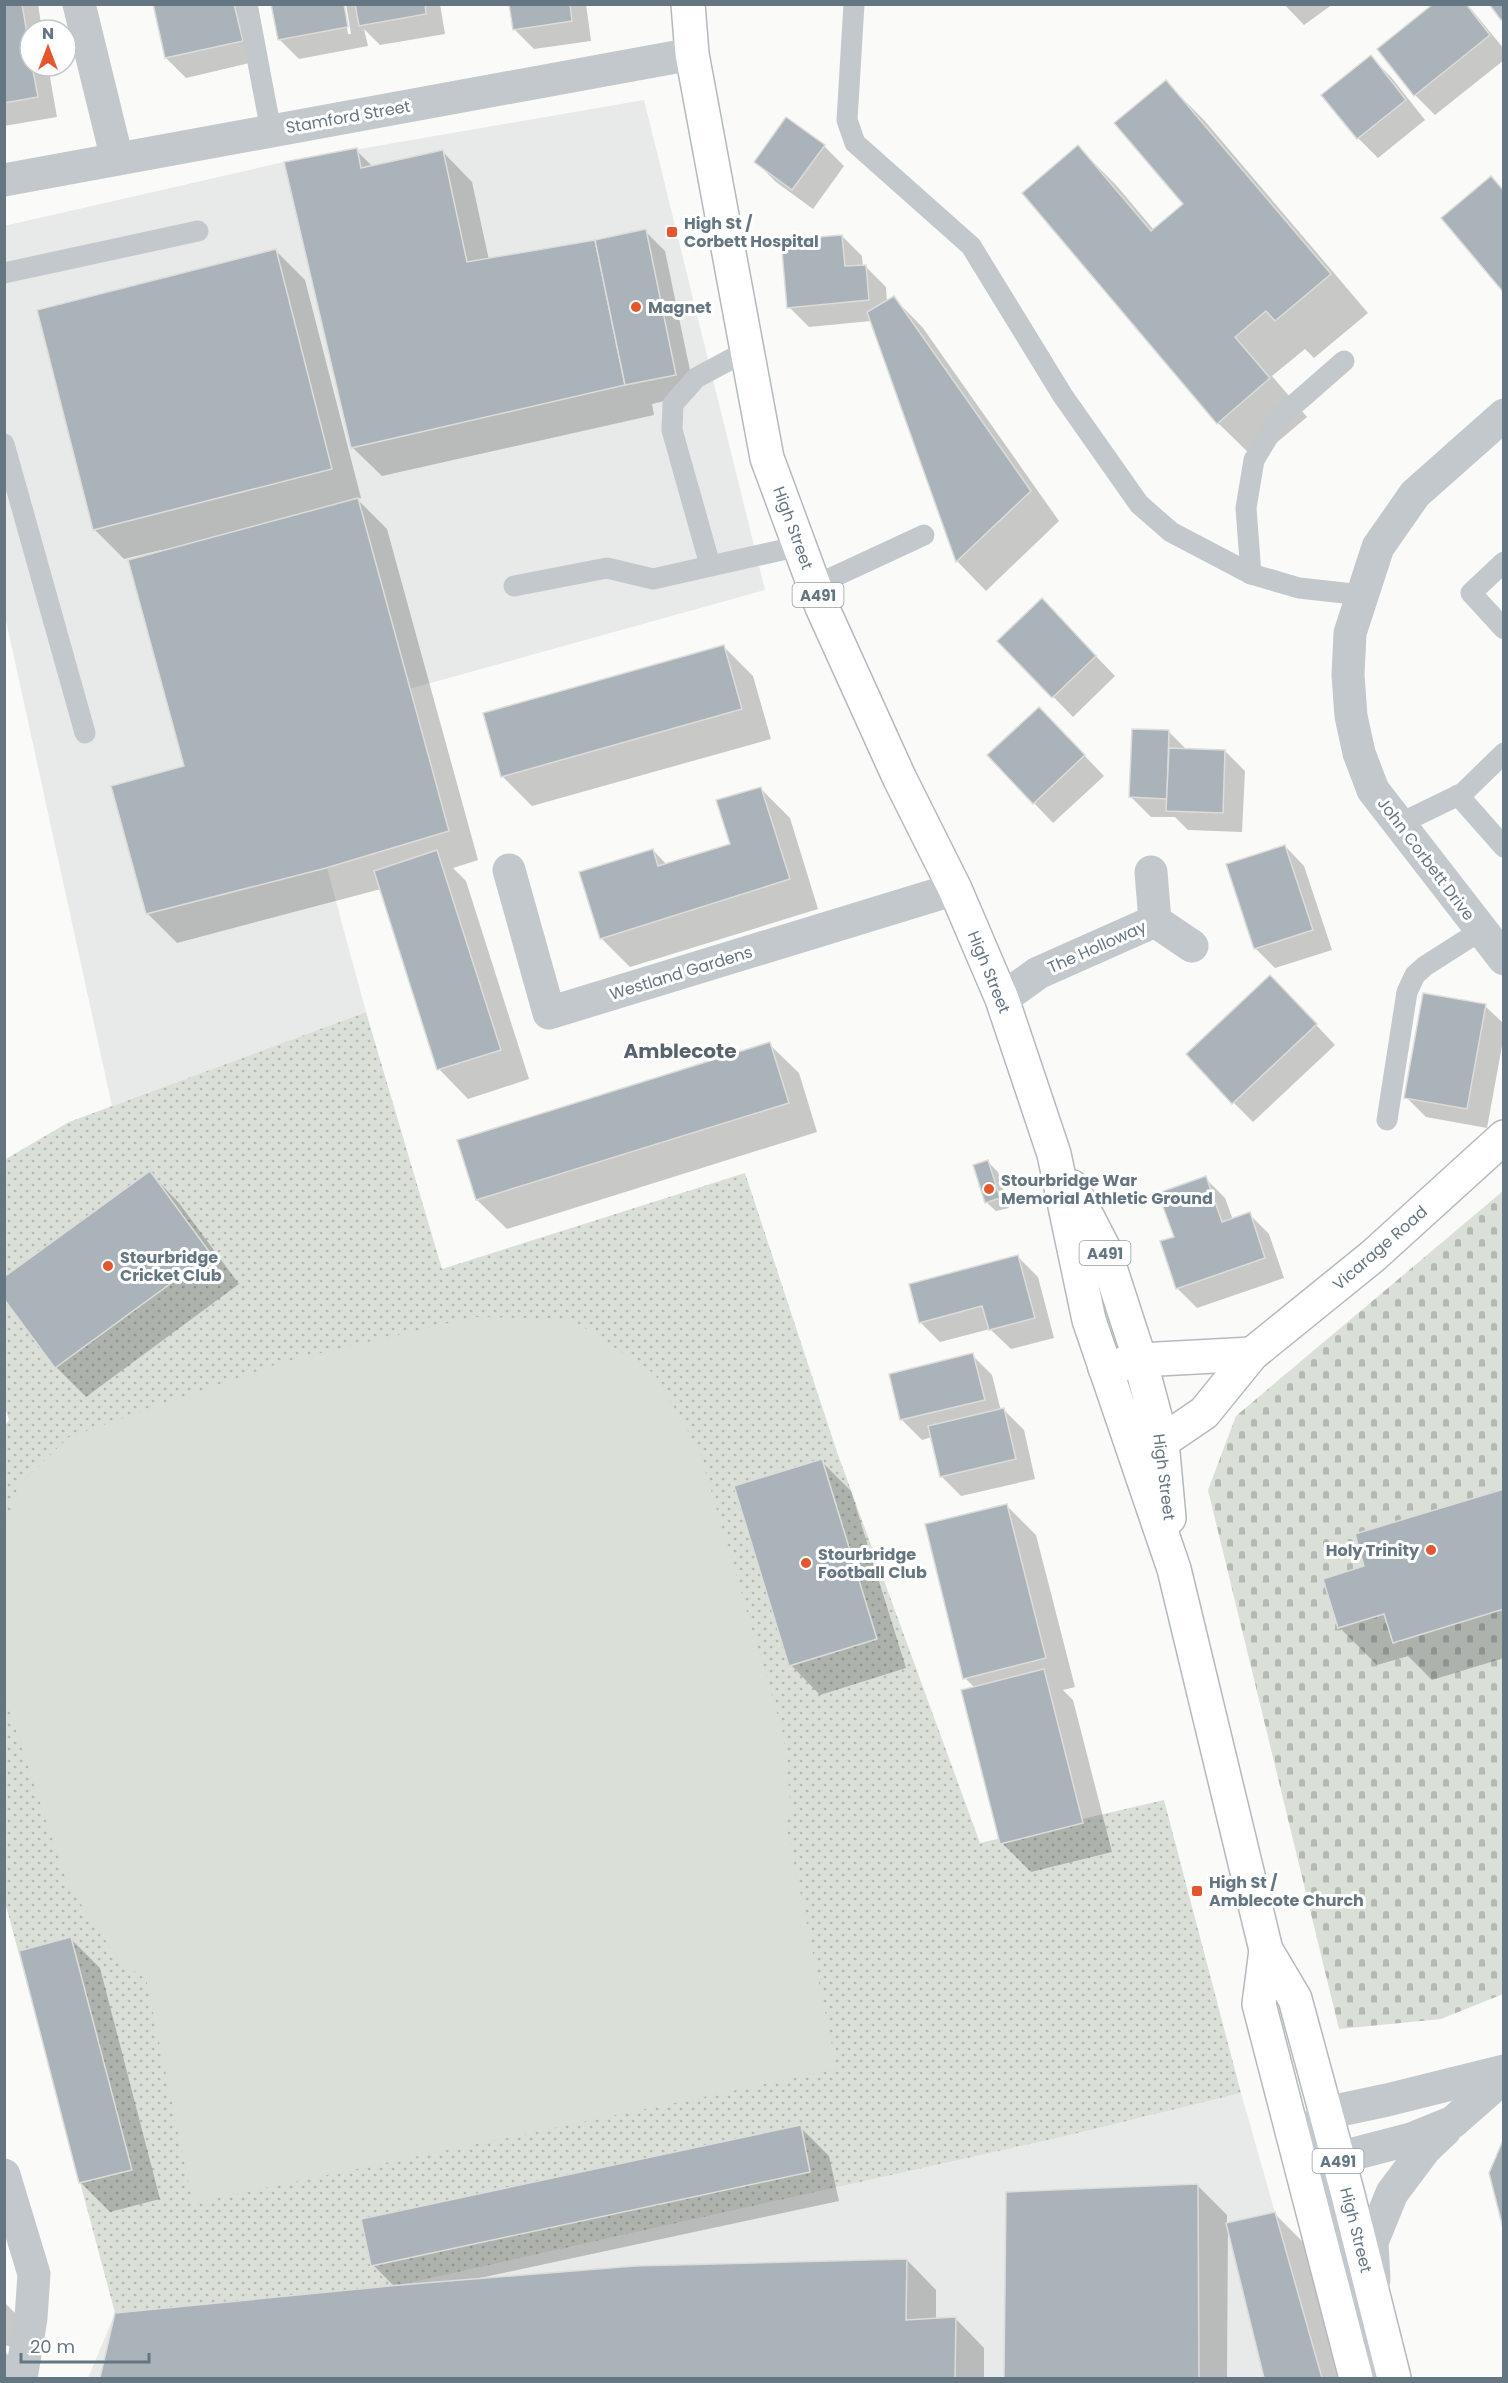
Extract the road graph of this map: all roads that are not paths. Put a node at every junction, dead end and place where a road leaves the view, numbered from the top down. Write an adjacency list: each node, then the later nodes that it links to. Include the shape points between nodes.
1 (79, 4): 7 (street)
2 (247, 4): 6 (lane)
3 (688, 4): 5 (main road, High Street / A491)
4 (854, 4): 19 (lane, via 847,120 855,143 971,246 1063,396 1139,504 1171,532)
5 (692, 54): 6 (street, Stamford Street); 11 (main road, High Street / A491)
6 (271, 131): 7 (street, Stamford Street)
7 (117, 159): 8 (street, Stamford Street)
8 (4, 180)
9 (198, 231): 10 (lane)
10 (4, 273)
11 (748, 350): 16 (main road, High Street / A491, via 767,458); 18 (lane, via 696,378 673,404 672,430)
12 (1344, 361): 19 (lane, via 1280,417 1254,460 1246,508)
13 (1503, 415): 22 (street, John Corbett Drive, via 1415,494 1378,547)
14 (4, 444): 24 (lane)
15 (924, 535): 21 (lane)
16 (800, 546): 18 (lane); 21 (main road, High Street / A491)
17 (1503, 562): 23 (lane, via 1471,593)
18 (710, 565): 20 (lane, via 653,579 607,568)
19 (1251, 574): 22 (lane, via 1299,588)
20 (514, 586)
21 (814, 586): 31 (main road, High Street / A491, via 899,777)
22 (1362, 595): 27 (street, John Corbett Drive, via 1350,633 1351,716 1373,790)
23 (1503, 629)
24 (85, 734)
25 (1503, 753): 26 (lane)
26 (1458, 795): 27 (lane); 28 (lane)
27 (1399, 824): 33 (street, John Corbett Drive)
28 (1503, 847)
29 (509, 870): 31 (street, Westland Gardens, via 549,1013)
30 (1150, 872): 32 (street)
31 (955, 889): 36 (main road, High Street / A491)
32 (1155, 921): 34 (street, The Holloway); 36 (street, The Holloway, via 1038,973)
33 (1480, 931): 35 (street, John Corbett Drive); 37 (lane, via 1415,975 1407,992)
34 (1192, 946)
35 (1503, 958)
36 (1002, 999): 39 (main road, High Street / A491)
37 (1387, 1120)
38 (1503, 1137): 40 (main road, Vicarage Road, via 1373,1256)
39 (1054, 1154): 41 (main road, High Street / A491, via 1104,1249); 42 (main road, High Street / A491, via 1084,1303)
40 (1252, 1354): 41 (main road); 43 (main road, Vicarage Road, via 1204,1413)
41 (1140, 1360): 42 (main road); 43 (main road, High Street / A491)
42 (1105, 1368): 43 (main road, High Street / A491)
43 (1149, 1450): 44 (main road, High Street / A491)
44 (1266, 1950): 47 (main road, High Street / A491, via 1295,1999); 49 (main road, High Street / A491, via 1259,2004)
45 (1503, 2071): 47 (street)
46 (1503, 2078): 48 (street)
47 (1326, 2113): 49 (main road, High Street / A491)
48 (1453, 2122): 49 (street, via 1389,2146); 51 (street, via 1404,2175 1381,2216 1372,2242)
49 (1315, 2147): 51 (main road, High Street / A491); 53 (main road, High Street / A491); 54 (street)
50 (4, 2175): 52 (street, via 34,2274)
51 (1374, 2306): 55 (main road, High Street / A491)
52 (21, 2379)
53 (1356, 2379)
54 (1375, 2379)
55 (1394, 2379)

